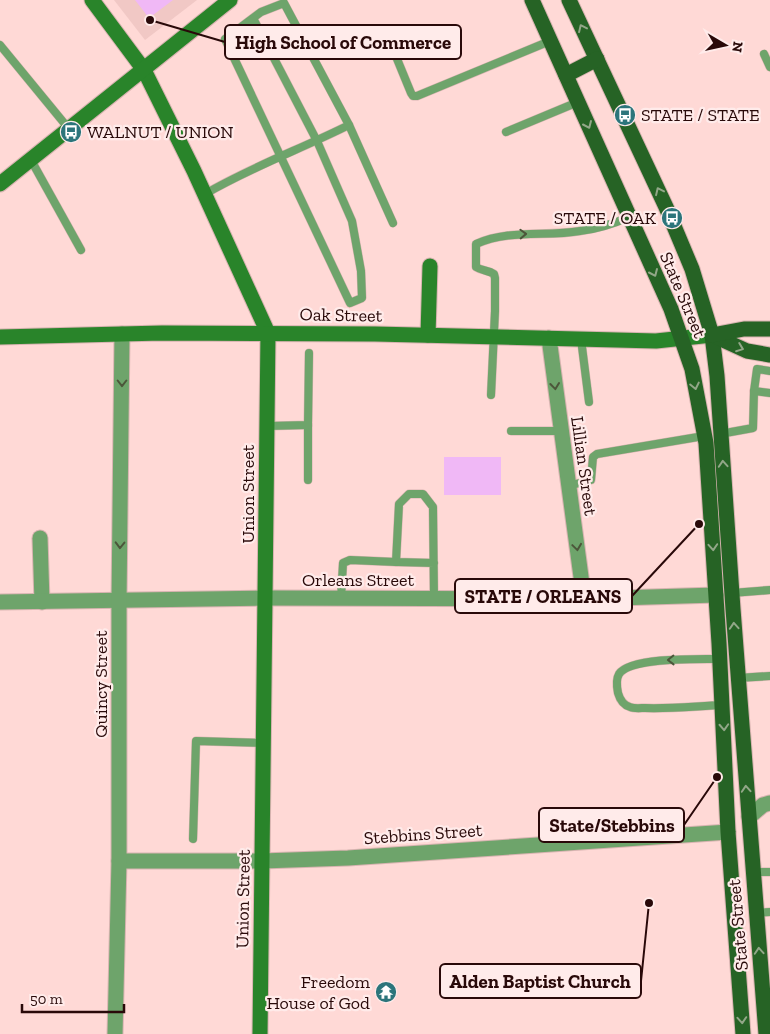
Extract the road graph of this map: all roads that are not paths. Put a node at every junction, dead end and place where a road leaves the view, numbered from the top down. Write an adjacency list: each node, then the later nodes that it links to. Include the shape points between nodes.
1 (92, 0): 12 (street, Union Street)
2 (230, 0): 12 (street)
3 (532, 0): 7 (main road, State Street)
4 (569, 0): 10 (main road, State Street, one-way to 4)
5 (253, 18): 15 (lane, via 284,3); 18 (lane); 19 (lane, via 225,39)
6 (388, 37): 7 (lane, via 413,96)
7 (550, 41): 13 (main road, State Street)
8 (0, 46): 16 (lane)
9 (764, 54): 11 (lane)
10 (597, 59): 13 (main road); 31 (main road, State Street, one-way to 10, via 681,242)
11 (770, 67)
12 (144, 70): 16 (street); 22 (street, Union Street)
13 (566, 75): 14 (main road, State Street)
14 (578, 102): 17 (lane); 23 (main road, State Street, one-way to 23)
15 (349, 125): 18 (lane); 24 (lane)
16 (70, 129): 20 (street)
17 (506, 132)
18 (317, 141): 19 (lane); 19 (lane, via 352,221 362,298 350,303)
19 (281, 155): 22 (lane)
20 (31, 160): 21 (street); 25 (lane)
21 (0, 184)
22 (205, 194): 29 (street, Union Street)
23 (629, 217): 32 (lane, one-way to 23, via 494,274 476,267 476,244 507,234 579,232 612,225); 36 (main road, State Street, one-way to 36)
24 (393, 223)
25 (81, 250)
26 (430, 266): 30 (street)
27 (770, 328): 31 (main road)
28 (122, 334): 29 (street, Oak Street); 33 (street, Oak Street); 62 (street, Quincy Street, one-way to 62)
29 (268, 334): 30 (street, Oak Street); 45 (street, Union Street)
30 (428, 335): 32 (street, Oak Street)
31 (712, 335): 36 (street, Oak Street); 38 (main road, one-way to 38, via 747,351); 48 (main road, State Street)
32 (494, 337): 34 (street, Oak Street); 42 (lane)
33 (0, 338)
34 (549, 338): 35 (street, Oak Street); 47 (street, Lillian Street, one-way to 47)
35 (581, 339): 36 (street, Oak Street); 43 (lane)
36 (682, 339): 49 (main road, State Street, one-way to 49, via 692,369)
37 (308, 353): 44 (lane)
38 (770, 355)
39 (770, 371): 40 (lane, via 757,369)
40 (754, 391): 41 (lane); 48 (lane, via 753,428)
41 (770, 393)
42 (490, 395)
43 (588, 402)
44 (308, 425): 45 (lane); 50 (lane)
45 (268, 426): 58 (street, Union Street)
46 (511, 431): 47 (lane)
47 (560, 431): 51 (street, Lillian Street)
48 (720, 434): 56 (main road, State Street, one-way to 48)
49 (704, 436): 51 (lane, via 597,454 593,457 591,480); 57 (main road, State Street, one-way to 57)
50 (308, 480)
51 (568, 486): 61 (street, Lillian Street, one-way to 61)
52 (40, 538): 64 (street)
53 (396, 562): 54 (lane); 54 (lane, via 399,504 409,494 423,494 433,507); 59 (lane, via 350,560 343,563)
54 (434, 563): 60 (lane)
55 (770, 590): 56 (lane)
56 (732, 593): 57 (main road); 67 (main road, State Street, one-way to 56)
57 (716, 595): 61 (street, Orleans Street); 65 (main road, State Street)
58 (266, 598): 59 (street, Orleans Street); 62 (street, Orleans Street); 69 (street, Union Street)
59 (341, 599): 60 (street, Orleans Street)
60 (434, 599): 61 (street, Orleans Street)
61 (584, 599)
62 (120, 601): 64 (street, Orleans Street); 75 (street, Quincy Street)
63 (0, 602): 64 (street, Orleans Street)
64 (42, 602)
65 (720, 659): 68 (main road, State Street); 68 (lane, one-way to 68, via 642,663 626,668 617,680 618,695 622,703 630,707)
66 (770, 676): 67 (lane)
67 (738, 678): 72 (main road, State Street, one-way to 67)
68 (723, 705): 71 (main road, State Street, one-way to 71)
69 (264, 743): 74 (lane, via 196,741); 76 (street, Union Street)
70 (770, 803): 72 (street)
71 (728, 815): 72 (main road); 73 (main road, State Street)
72 (748, 815): 77 (main road, State Street)
73 (728, 832): 76 (street, Stebbins Street); 84 (main road, State Street, one-way to 84)
74 (193, 840)
75 (119, 861): 76 (street, Stebbins Street); 82 (street, Quincy Street)
76 (262, 862): 83 (street, Union Street)
77 (753, 872): 78 (lane); 79 (main road, State Street)
78 (770, 872)
79 (763, 912): 80 (main road, State Street, one-way to 79)
80 (766, 975): 81 (main road, State Street)
81 (767, 1026)
82 (115, 1034)
83 (260, 1034)
84 (743, 1034)

